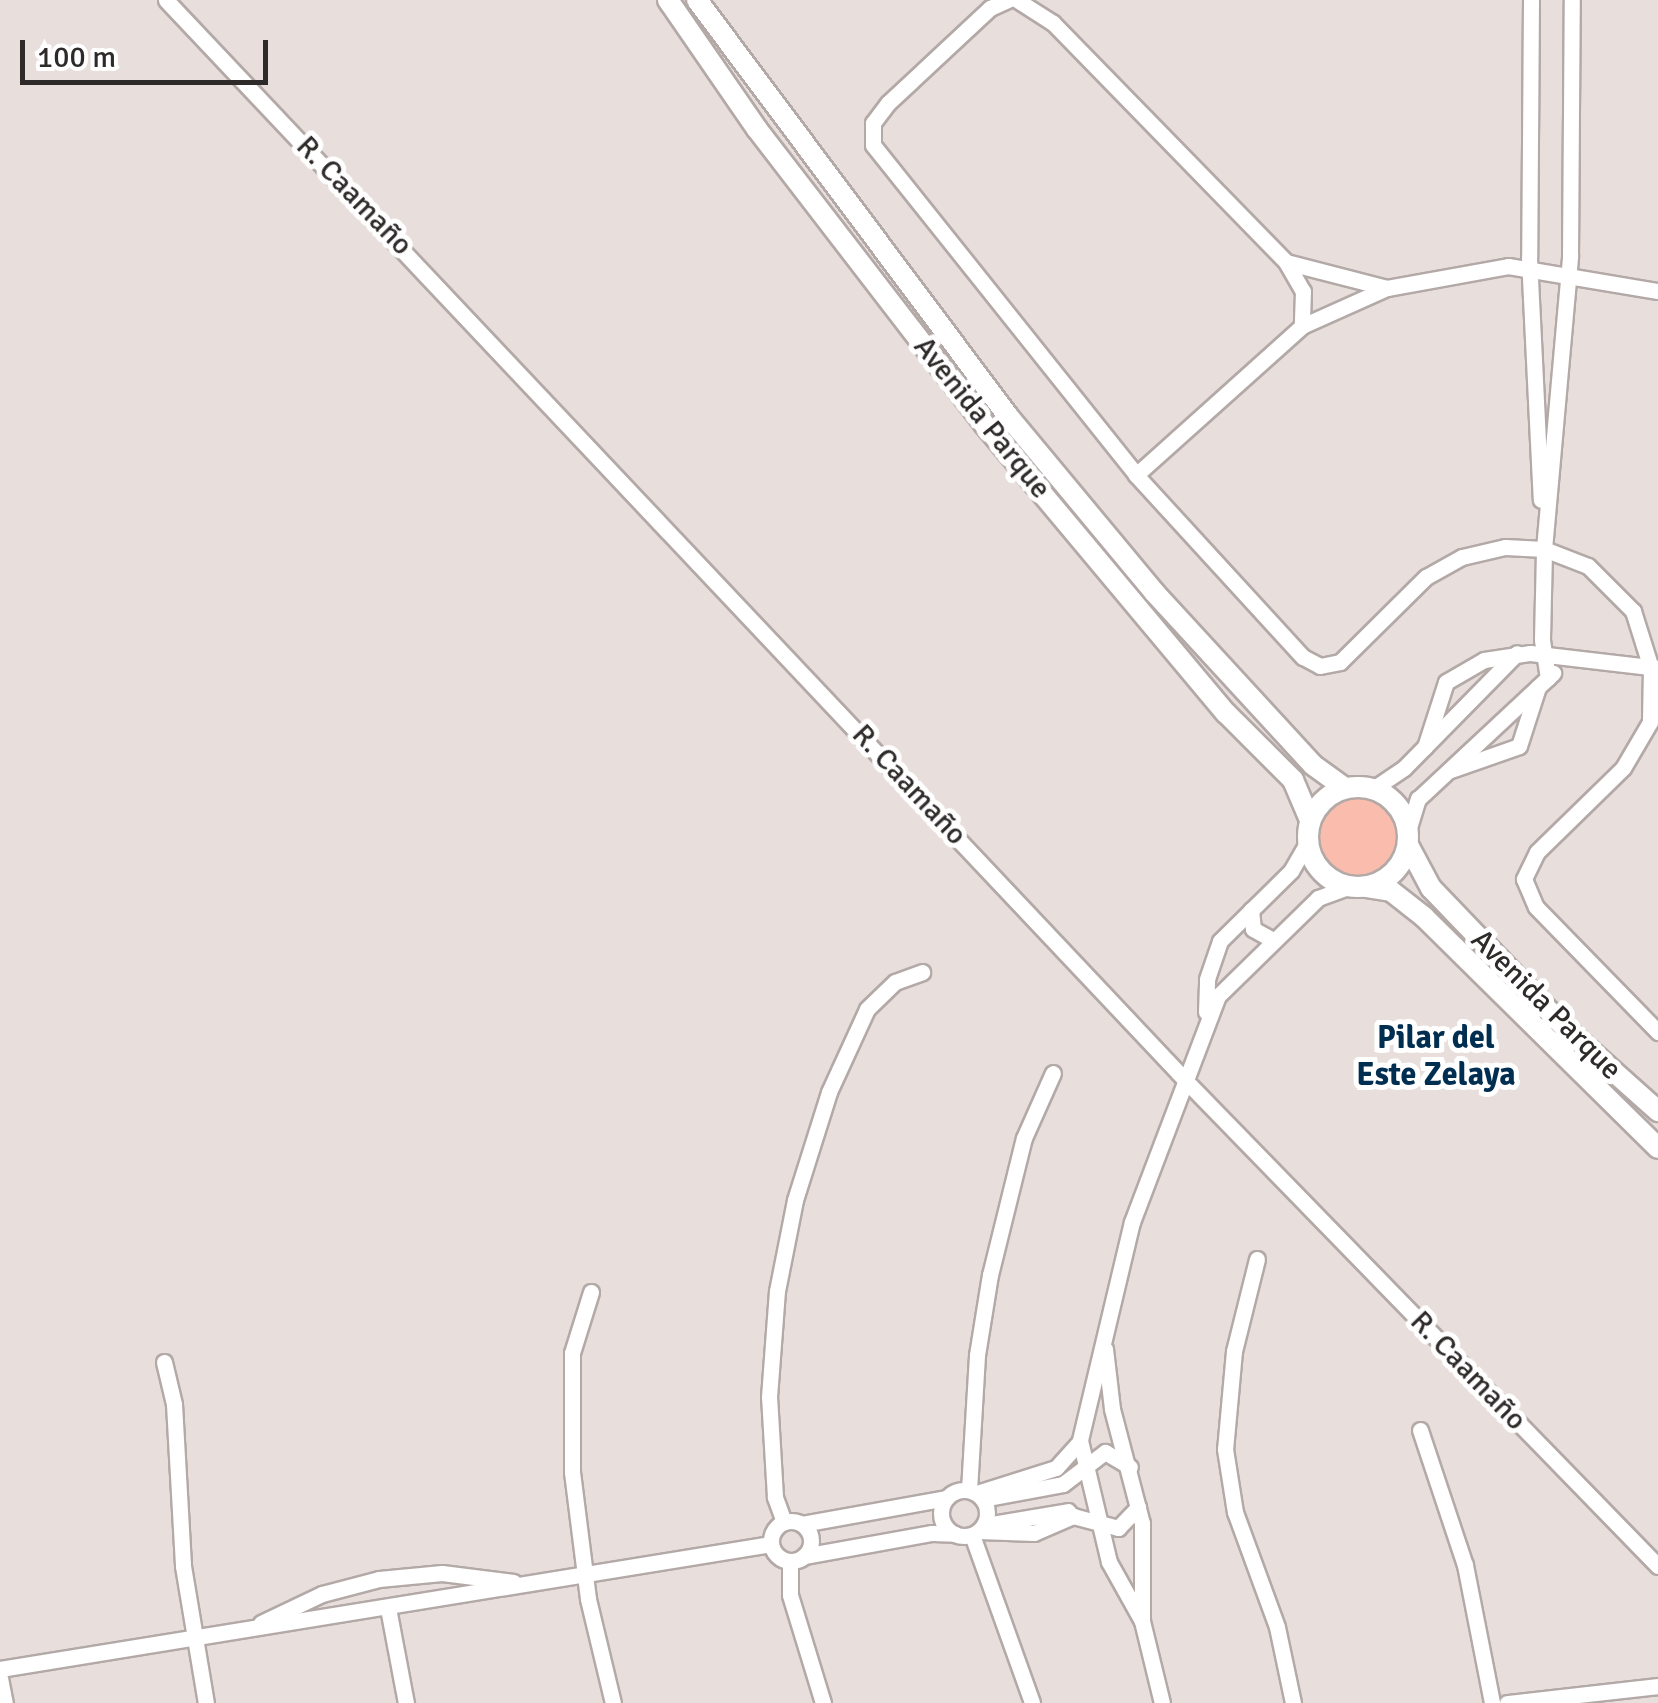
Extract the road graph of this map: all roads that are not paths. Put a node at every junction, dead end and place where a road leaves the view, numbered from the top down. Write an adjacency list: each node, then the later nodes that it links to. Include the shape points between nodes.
1 (166, 0): 39 (street, R. Caamaño, via 555,405)
2 (668, 0): 29 (street, Avenida Parque, via 757,128 984,424 1214,699 1293,780)
3 (696, 0): 26 (street, Avenida Parque, via 1008,416 1154,592 1313,765)
4 (1008, 0): 14 (street, via 990,8 888,103 871,138)
5 (1016, 0): 8 (street, via 1054,22)
6 (1531, 0): 9 (street)
7 (1572, 0): 10 (street)
8 (1286, 262): 11 (street); 13 (street, via 1303,291)
9 (1530, 266): 10 (street); 11 (street); 15 (street)
10 (1568, 272): 12 (street); 15 (street)
11 (1387, 288): 13 (street)
12 (1658, 291)
13 (1302, 326): 14 (street)
14 (1136, 475): 15 (street, via 1303,658 1320,666 1352,653 1446,564 1505,547)
15 (1544, 549): 17 (street); 19 (street, via 1588,566 1620,592)
16 (1518, 653): 17 (street); 21 (street); 23 (street, via 1484,660 1446,682)
17 (1543, 654): 18 (street); 20 (street)
18 (1567, 660): 19 (street); 20 (street)
19 (1656, 668): 37 (street, via 1642,738 1603,792 1537,852 1524,880 1536,907)
20 (1543, 682): 22 (street); 25 (street, via 1519,746)
21 (1450, 723): 22 (street); 23 (street)
22 (1474, 747): 25 (street)
23 (1425, 748): 24 (street)
24 (1404, 768): 27 (street); 28 (street)
25 (1447, 772): 28 (street)
26 (1346, 788): 27 (street); 29 (street, via 1330,795)
27 (1374, 789): 30 (street, via 1397,805)
28 (1426, 790): 30 (street)
29 (1310, 820): 31 (street)
30 (1408, 838): 32 (street, via 1394,872); 40 (street, Avenida Parque, via 1418,872 1453,912 1567,1030)
31 (1307, 843): 32 (street, via 1320,872); 33 (street, via 1291,871)
32 (1358, 887): 34 (street, via 1318,898); 41 (street, Avenida Parque, via 1391,891 1424,917)
33 (1251, 910): 34 (street, via 1254,929); 36 (street, via 1215,951)
34 (1274, 940): 36 (street, via 1218,996)
35 (922, 972): 56 (street, via 895,982 868,1009 829,1092 795,1200 770,1366 771,1460)
36 (1206, 1018): 39 (street)
37 (1658, 1032)
38 (1053, 1073): 51 (street, via 1024,1138 992,1262 977,1356)
39 (1185, 1080): 44 (street, via 1141,1194); 61 (street, R. Caamaño)
40 (1658, 1111)
41 (1658, 1148)
42 (1257, 1259): 82 (street, via 1234,1351 1225,1450 1236,1512 1277,1627)
43 (591, 1292): 63 (street, via 572,1353 572,1472)
44 (1104, 1337): 47 (street); 48 (street, via 1112,1409)
45 (164, 1362): 71 (street, via 174,1404)
46 (1420, 1430): 83 (street, via 1466,1564)
47 (1080, 1440): 49 (street); 51 (street, via 1056,1468)
48 (1130, 1467): 49 (street, via 1105,1452); 53 (street)
49 (1084, 1470): 50 (street); 55 (street)
50 (1052, 1487): 51 (street); 54 (street)
51 (976, 1494): 52 (street); 58 (street)
52 (946, 1498): 57 (street); 58 (street, via 942,1518)
53 (1138, 1507): 55 (street, via 1125,1525); 69 (street)
54 (1057, 1512): 55 (street); 58 (street)
55 (1094, 1516): 58 (street, via 1072,1516 1034,1533); 69 (street, via 1109,1562)
56 (784, 1522): 57 (street); 59 (street)
57 (802, 1524): 60 (street, via 811,1540)
58 (972, 1531): 60 (street, via 932,1532); 80 (street)
59 (771, 1544): 60 (street); 63 (street)
60 (797, 1559): 79 (street, via 790,1595)
61 (1658, 1566)
62 (431, 1573): 64 (street); 65 (street); 66 (street)
63 (584, 1574): 64 (street); 78 (street)
64 (522, 1584): 66 (street)
65 (336, 1590): 68 (street); 70 (street)
66 (435, 1600): 67 (street)
67 (388, 1608): 68 (street); 77 (street)
68 (342, 1615): 70 (street)
69 (1142, 1621): 81 (street)
70 (251, 1629): 71 (street)
71 (193, 1638): 72 (street); 76 (street)
72 (0, 1670)
73 (0, 1678): 75 (street)
74 (1658, 1686): 84 (street)
75 (4, 1703)
76 (206, 1703)
77 (406, 1703)
78 (613, 1703)
79 (823, 1703)
80 (1032, 1703)
81 (1162, 1703)
82 (1293, 1703)
83 (1492, 1703)
84 (1507, 1703)

